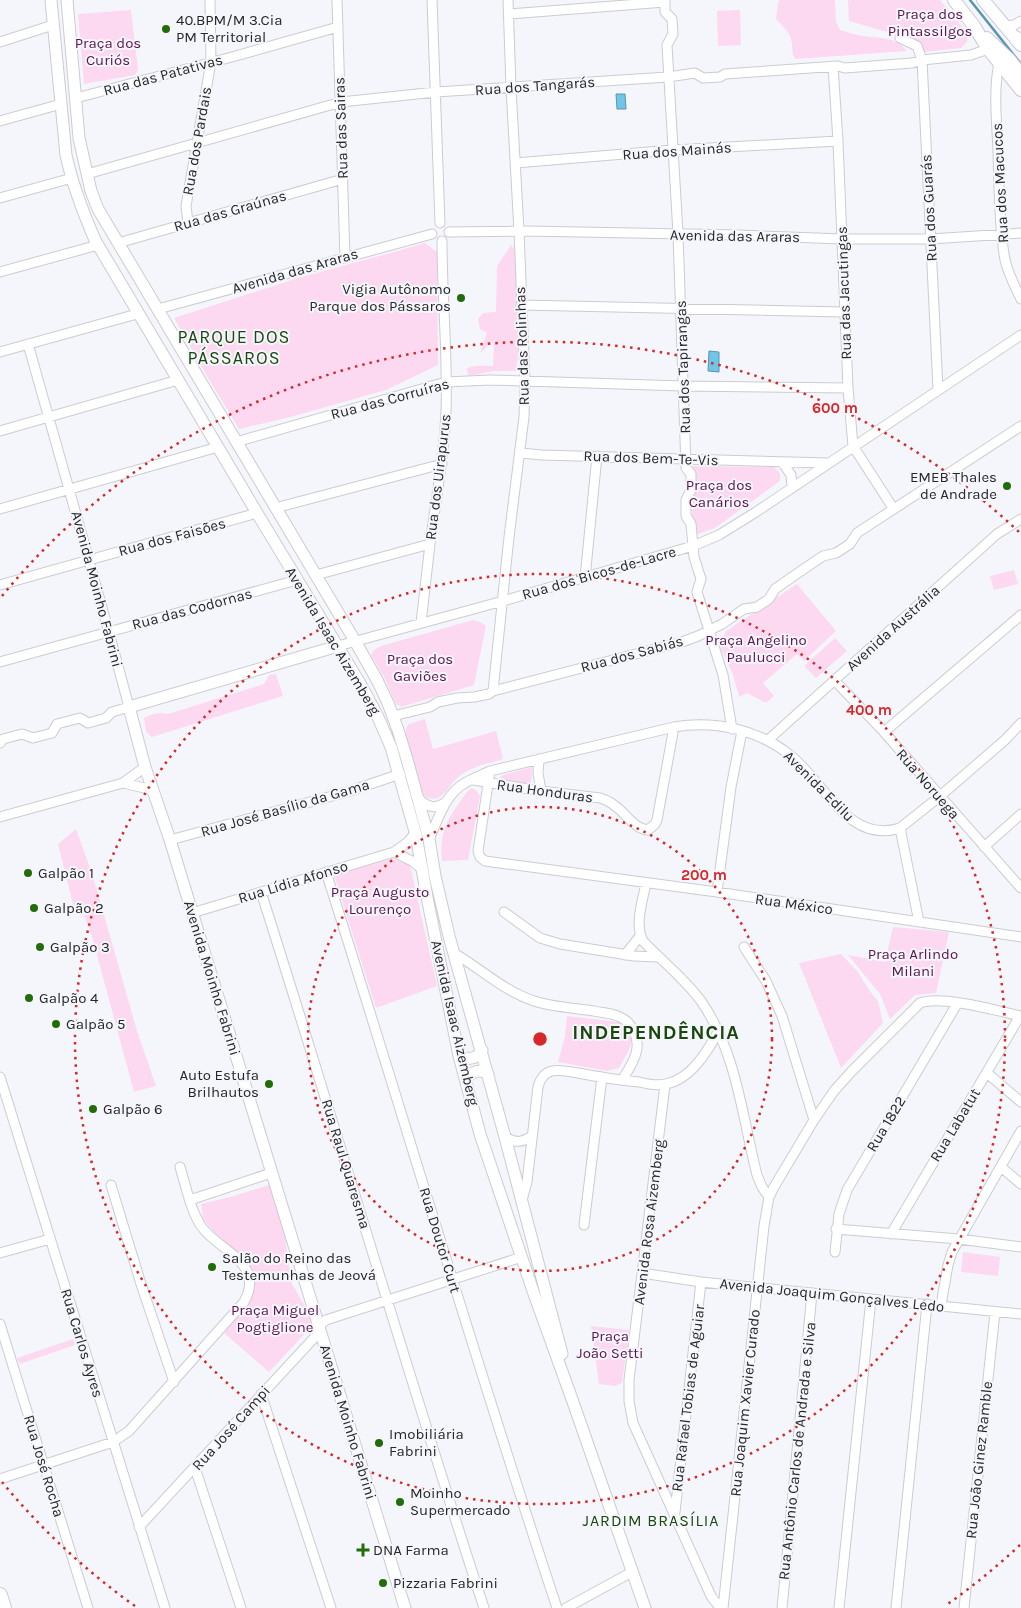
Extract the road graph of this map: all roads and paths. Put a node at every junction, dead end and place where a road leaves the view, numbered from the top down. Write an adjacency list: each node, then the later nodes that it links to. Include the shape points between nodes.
1 (51, 0): 12 (street, Avenida Isaac Aizemberg)
2 (68, 0): 29 (street, Avenida Isaac Aizemberg)
3 (210, 0): 21 (street, Rua dos Pardais)
4 (337, 0): 15 (street, Rua das Sairas)
5 (432, 0): 28 (street)
6 (508, 0): 10 (street, Rua das Rolinhas)
7 (954, 0): 13 (main road)
8 (983, 0): 14 (main road)
9 (665, 1): 10 (street); 25 (street, Rua dos Tapirangas, via 665,12 672,19 673,34 667,45)
10 (509, 14): 26 (street, Rua das Rolinhas)
11 (1021, 21): 14 (street)
12 (53, 25): 17 (street); 31 (street, Avenida Isaac Aizemberg)
13 (974, 26): 19 (main road); 24 (main road)
14 (1006, 26): 18 (main road)
15 (338, 27): 21 (street, Rua das Patativas); 30 (street, Rua das Sairas)
16 (900, 38): 20 (street, via 917,46)
17 (0, 42)
18 (1020, 42)
19 (988, 49): 20 (street, Rua dos Tangarás, via 964,56); 22 (main road)
20 (922, 60): 23 (street, Rua dos Tangarás, via 844,68); 50 (street, Rua dos Guarás)
21 (211, 62): 29 (street, Rua das Patativas); 34 (street, Rua dos Pardais)
22 (999, 63): 27 (main road); 48 (street, Rua dos Macucos, via 996,100)
23 (833, 66): 25 (street, Rua dos Tangarás, via 725,74 712,78 703,78 695,73); 33 (street, Rua das Jacutingas)
24 (1020, 73)
25 (668, 77): 26 (street, Rua dos Tangarás); 35 (street, Rua dos Tapirangas)
26 (511, 88): 28 (street, Rua dos Tangarás); 36 (street, Rua das Rolinhas)
27 (1021, 90)
28 (436, 92): 30 (street, Rua dos Tangarás); 42 (street)
29 (76, 98): 37 (street, Avenida Isaac Aizemberg, via 79,138)
30 (341, 102): 34 (street, Rua dos Tangarás); 39 (street, Rua das Sairas)
31 (60, 104): 32 (street); 38 (street, Avenida Isaac Aizemberg)
32 (0, 120)
33 (838, 142): 35 (street, Rua dos Mainás); 49 (street, Rua das Jacutingas)
34 (196, 144): 37 (street, Rua dos Tangarás); 41 (street, Rua dos Pardais, via 186,206)
35 (673, 150): 36 (street, Rua dos Mainás); 47 (street, Rua dos Tapirangas)
36 (515, 163): 43 (street, Rua das Rolinhas)
37 (87, 174): 52 (street, Avenida Isaac Aizemberg, via 98,209)
38 (72, 178): 40 (street); 53 (street, Avenida Isaac Aizemberg)
39 (343, 179): 41 (street, Rua das Graúnas); 54 (street, Rua das Sairas)
40 (0, 198)
41 (188, 223): 52 (street, Rua das Graúnas)
42 (440, 223): 44 (street); 46 (street, via 433,228)
43 (519, 231): 44 (street, Avenida das Araras); 47 (street, Avenida das Araras); 57 (street, Rua das Rolinhas)
44 (450, 232): 51 (street)
45 (1021, 233): 48 (street, Avenida das Araras)
46 (432, 234): 51 (street); 54 (street, Avenida das Araras)
47 (678, 234): 49 (street, Avenida das Araras); 59 (street, Rua dos Tapirangas)
48 (1002, 234): 50 (street, Avenida das Araras); 56 (street, Rua dos Macucos, via 1005,260)
49 (842, 239): 50 (street, Avenida das Araras); 60 (street, Rua das Jacutingas)
50 (931, 239): 70 (street, Rua dos Guarás)
51 (442, 241): 67 (street, Rua dos Uirapurus)
52 (118, 243): 58 (street, Avenida Isaac Aizemberg)
53 (98, 245): 55 (street); 61 (street, Avenida Isaac Aizemberg)
54 (345, 257): 58 (street, Avenida das Araras)
55 (0, 272)
56 (1021, 299)
57 (521, 305): 59 (street); 66 (street, Rua das Rolinhas)
58 (158, 309): 61 (street); 74 (street, Avenida Isaac Aizemberg)
59 (680, 309): 60 (street); 68 (street, Rua dos Tapirangas)
60 (845, 312): 69 (street, Rua das Jacutingas)
61 (138, 314): 63 (street); 65 (street, Avenida Isaac Aizemberg)
62 (1021, 335): 70 (street, Rua dos Bicos-de-Lacre)
63 (28, 344): 64 (street); 71 (street, Avenida Moinho Fabrini)
64 (0, 352)
65 (178, 380): 71 (street); 76 (street, Avenida Isaac Aizemberg)
66 (525, 381): 67 (street, Rua das Corruíras); 68 (street, Rua das Corruíras); 77 (street, Rua das Rolinhas)
67 (446, 382): 74 (street, Rua das Corruíras); 82 (street, Rua dos Uirapurus)
68 (683, 386): 69 (street, Rua das Corruíras); 79 (street, Rua dos Tapirangas)
69 (848, 388): 75 (street, Rua das Jacutingas)
70 (938, 389): 75 (street, Rua dos Bicos-de-Lacre)
71 (48, 418): 73 (street); 84 (street, Avenida Moinho Fabrini)
72 (1021, 426): 86 (street, Rua dos Sabiás)
73 (0, 431)
74 (236, 442): 85 (street, Avenida Isaac Aizemberg)
75 (853, 446): 81 (street, Rua dos Bicos-de-Lacre); 86 (street, Rua das Jacutingas)
76 (218, 447): 84 (street); 88 (street, Avenida Isaac Aizemberg)
77 (520, 452): 78 (street, Rua dos Bem-Te-Vis); 97 (street, Rua das Rolinhas)
78 (597, 456): 79 (street, Rua dos Bem-Te-Vis); 94 (street)
79 (686, 458): 80 (street, Rua dos Bem-Te-Vis); 91 (street, Rua dos Tapirangas, via 686,468 691,474 686,516 691,524)
80 (782, 462): 81 (street, Rua dos Bem-Te-Vis); 83 (street, via 791,475)
81 (828, 463): 83 (street, Rua dos Bicos-de-Lacre)
82 (442, 464): 85 (street); 90 (street, Rua dos Uirapurus)
83 (792, 487): 91 (street, Rua dos Bicos-de-Lacre, via 719,535)
84 (70, 489): 87 (street); 92 (street, Avenida Moinho Fabrini)
85 (275, 508): 93 (street, Avenida Isaac Aizemberg)
86 (893, 508): 100 (street, Rua dos Sabiás, via 857,533 850,544 836,553 823,556 775,589 769,599 757,607 744,609)
87 (0, 509)
88 (256, 513): 92 (street, Rua dos Faisões); 95 (street, Avenida Isaac Aizemberg)
89 (1021, 519): 106 (street, Avenida Austrália, via 997,534)
90 (430, 544): 93 (street); 99 (street, Rua dos Uirapurus)
91 (693, 546): 94 (street, Rua dos Bicos-de-Lacre); 100 (street, Rua dos Tapirangas, via 701,579 697,592)
92 (90, 559): 96 (street, Rua dos Faisões); 101 (street, Avenida Moinho Fabrini)
93 (316, 575): 102 (street, Avenida Isaac Aizemberg)
94 (585, 578): 97 (street, Rua dos Bicos-de-Lacre)
95 (297, 580): 101 (street, Rua das Codornas); 103 (street, Avenida Isaac Aizemberg)
96 (0, 585)
97 (503, 601): 99 (street, Rua dos Bicos-de-Lacre); 108 (street, Rua das Rolinhas)
98 (1021, 615): 115 (street)
99 (421, 623): 102 (street, Rua dos Bicos-de-Lacre)
100 (709, 630): 108 (street, Rua dos Sabiás, via 682,642); 113 (street, Rua dos Tapirangas, via 723,675)
101 (109, 632): 104 (street, Rua das Codornas); 109 (street, Avenida Moinho Fabrini)
102 (355, 641): 103 (street, Rua dos Bicos-de-Lacre); 105 (street, Avenida Isaac Aizemberg)
103 (338, 646): 107 (street, Avenida Isaac Aizemberg); 109 (street, Rua dos Bicos-de-Lacre)
104 (0, 662)
105 (377, 680): 107 (street, via 366,678); 110 (street, Avenida Isaac Aizemberg)
106 (835, 681): 115 (street, Rua Noruega); 116 (street, Avenida Austrália)
107 (361, 685): 121 (street, Avenida Isaac Aizemberg, via 382,725)
108 (493, 691): 110 (street, Rua dos Sabiás, via 438,702)
109 (129, 707): 117 (street, via 112,712 106,718 88,723 80,718 57,724 52,733 33,738 22,734 3,739); 119 (street, Avenida Moinho Fabrini)
110 (393, 716): 128 (street, Avenida Isaac Aizemberg)
111 (674, 727): 113 (street, Avenida Edilu, via 715,725); 118 (street, Avenida Edilu); 126 (street, Rua Honduras, via 657,820 648,830 638,827 609,801)
112 (1019, 727): 127 (street, Avenida Edilu)
113 (732, 729): 114 (street, Avenida Edilu)
114 (742, 731): 116 (street, Avenida Edilu); 143 (street)
115 (884, 732): 127 (street, Rua Noruega)
116 (768, 740): 132 (street, Avenida Edilu, via 802,766 843,813 856,823 876,832)
117 (0, 743)
118 (539, 759): 120 (street, Avenida Edilu); 126 (street)
119 (145, 767): 123 (street); 125 (street, Avenida Moinho Fabrini)
120 (490, 771): 122 (street, Avenida Edilu); 124 (street)
121 (400, 774): 133 (street, Avenida Isaac Aizemberg); 135 (street, Rua José Basílio da Gama, via 347,792)
122 (473, 780): 124 (street, Rua Honduras); 129 (street, Avenida Edilu, via 465,783)
123 (124, 783): 125 (street); 131 (street)
124 (489, 783): 126 (street, Rua Honduras); 140 (street, Rua México, via 478,851 485,861)
125 (153, 790): 135 (street, Avenida Moinho Fabrini)
126 (541, 791)
127 (939, 797): 132 (street, Avenida Edilu); 136 (street, Rua Noruega)
128 (418, 798): 129 (street, via 430,807); 134 (street, Avenida Isaac Aizemberg)
129 (446, 802): 134 (street, Avenida Edilu)
130 (1021, 814): 136 (street)
131 (0, 817)
132 (900, 828): 146 (street)
133 (416, 832): 137 (street, Rua Lídia Afonso); 138 (street, Avenida Isaac Aizemberg)
134 (429, 839): 150 (street, Avenida Isaac Aizemberg)
135 (170, 840): 145 (street, Avenida Moinho Fabrini)
136 (984, 847): 141 (street, Rua Noruega)
137 (394, 852): 138 (street, via 412,860); 139 (street, Rua Lídia Afonso)
138 (423, 870): 157 (street, Avenida Isaac Aizemberg)
139 (326, 872): 142 (street, Rua Lídia Afonso); 188 (street, Rua Doutor Curt)
140 (646, 883): 143 (street, Rua México); 147 (street, via 639,922)
141 (1021, 888)
142 (261, 892): 145 (street, Rua Lídia Afonso); 193 (street, Rua Raul Quaresma, via 344,1154)
143 (717, 892): 146 (street, Rua México)
144 (504, 912): 151 (street, via 532,933 550,941)
145 (192, 913): 172 (street, Avenida Moinho Fabrini)
146 (920, 922): 148 (street, Rua México)
147 (640, 936): 151 (street); 152 (street)
148 (1021, 937)
149 (744, 947): 166 (street, via 766,981 782,1016)
150 (454, 954): 156 (street, Avenida Isaac Aizemberg); 163 (street, via 532,1000 622,1018 630,1024 637,1042 636,1053)
151 (625, 955): 152 (street)
152 (658, 957): 155 (street, via 700,999)
153 (957, 1004): 154 (street, Rua Joaquim Xavier Curado); 166 (street, Rua Joaquim Xavier Curado, via 926,1001 915,1007 844,1080); 179 (street, Rua 1822, via 847,1190)
154 (1021, 1017): 158 (street, Rua Labatut)
155 (718, 1032): 164 (street, via 697,1064 684,1076); 175 (street, via 734,1072 757,1175)
156 (482, 1050): 157 (street, via 471,1059); 159 (street, Avenida Isaac Aizemberg)
157 (459, 1056): 162 (street, Avenida Isaac Aizemberg)
158 (987, 1073): 165 (street); 180 (street, Rua Labatut)
159 (488, 1074): 162 (street, via 478,1071); 169 (street, Avenida Isaac Aizemberg)
160 (602, 1077): 163 (street); 168 (street, via 559,1070 543,1076 539,1081); 178 (street)
161 (0, 1078): 181 (street, Rua Carlos Ayres)
162 (465, 1078): 186 (street, Avenida Isaac Aizemberg, via 480,1134)
163 (622, 1080): 164 (street)
164 (665, 1085): 187 (street, Avenida Rosa Aizemberg)
165 (1021, 1102)
166 (814, 1120): 175 (street, Rua Joaquim Xavier Curado)
167 (1021, 1132): 171 (street)
168 (532, 1136): 169 (street, via 515,1142); 177 (street)
169 (505, 1137): 177 (street, Avenida Isaac Aizemberg)
170 (180, 1167): 176 (street)
171 (1001, 1167): 173 (street); 182 (street)
172 (271, 1173): 176 (street); 199 (street, Avenida Moinho Fabrini)
173 (1021, 1184)
174 (111, 1185): 200 (street)
175 (769, 1197): 190 (street, Rua Joaquim Xavier Curado)
176 (190, 1200): 200 (street, via 200,1225 208,1235 241,1262 250,1286 244,1302)
177 (522, 1200): 202 (street, Avenida Isaac Aizemberg)
178 (584, 1225)
179 (836, 1229): 180 (street); 184 (street, Rua 1822)
180 (891, 1234): 182 (street)
181 (50, 1239): 185 (street); 203 (street, Rua Carlos Ayres)
182 (959, 1239): 183 (street); 195 (street, via 948,1265)
183 (1021, 1247)
184 (835, 1252)
185 (0, 1254)
186 (522, 1257): 188 (street); 202 (street, Avenida Isaac Aizemberg)
187 (642, 1273): 189 (street, Avenida Joaquim Gonçalves Ledo); 207 (street, Avenida Rosa Aizemberg, via 629,1401 633,1423)
188 (453, 1279): 193 (street); 220 (street, Rua Doutor Curt, via 506,1455)
189 (701, 1282): 190 (street, Avenida Joaquim Gonçalves Ledo); 207 (street, Rua Rafael Tobias de Aguiar)
190 (757, 1286): 191 (street, Avenida Joaquim Gonçalves Ledo); 210 (street, Rua Joaquim Xavier Curado)
191 (812, 1293): 192 (street, Avenida Joaquim Gonçalves Ledo); 224 (street, Rua Antônio Carlos de Andrada e Silva)
192 (871, 1299): 194 (street, Avenida Joaquim Gonçalves Ledo); 225 (street)
193 (386, 1300): 199 (street, via 326,1320); 219 (street, Rua Raul Quaresma)
194 (927, 1304): 195 (street, Avenida Joaquim Gonçalves Ledo); 226 (street)
195 (940, 1305): 196 (street, Avenida Joaquim Gonçalves Ledo)
196 (995, 1312): 197 (street, Avenida Joaquim Gonçalves Ledo); 227 (street, Rua João Ginez Ramble)
197 (1021, 1314)
198 (0, 1324): 204 (street, Rua José Rocha)
199 (319, 1326): 201 (street, Rua José Campi, via 314,1338); 218 (street, Avenida Moinho Fabrini)
200 (174, 1382): 203 (street, via 129,1431)
201 (261, 1394): 205 (street, Rua José Campi); 217 (street)
202 (573, 1402): 209 (street, Avenida Isaac Aizemberg)
203 (113, 1442): 204 (street); 208 (street, Rua Carlos Ayres)
204 (43, 1464): 206 (street); 214 (street, Rua José Rocha)
205 (195, 1468): 208 (street, Rua José Campi); 216 (street)
206 (0, 1479)
207 (674, 1514): 211 (street, Avenida Rosa Aizemberg)
208 (139, 1527): 215 (street, Rua Carlos Ayres)
209 (632, 1572): 221 (street); 222 (street, Avenida Isaac Aizemberg)
210 (726, 1582): 211 (street, via 720,1588); 223 (street, Rua Joaquim Xavier Curado)
211 (707, 1587): 223 (street, Avenida Rosa Aizemberg)
212 (0, 1595): 213 (main road)
213 (4, 1608)
214 (88, 1608)
215 (165, 1608)
216 (240, 1608)
217 (331, 1608)
218 (405, 1608)
219 (484, 1608)
220 (557, 1608)
221 (566, 1608)
222 (645, 1608)
223 (722, 1608)
224 (782, 1608)
225 (838, 1608)
226 (896, 1608)
227 (964, 1608)

